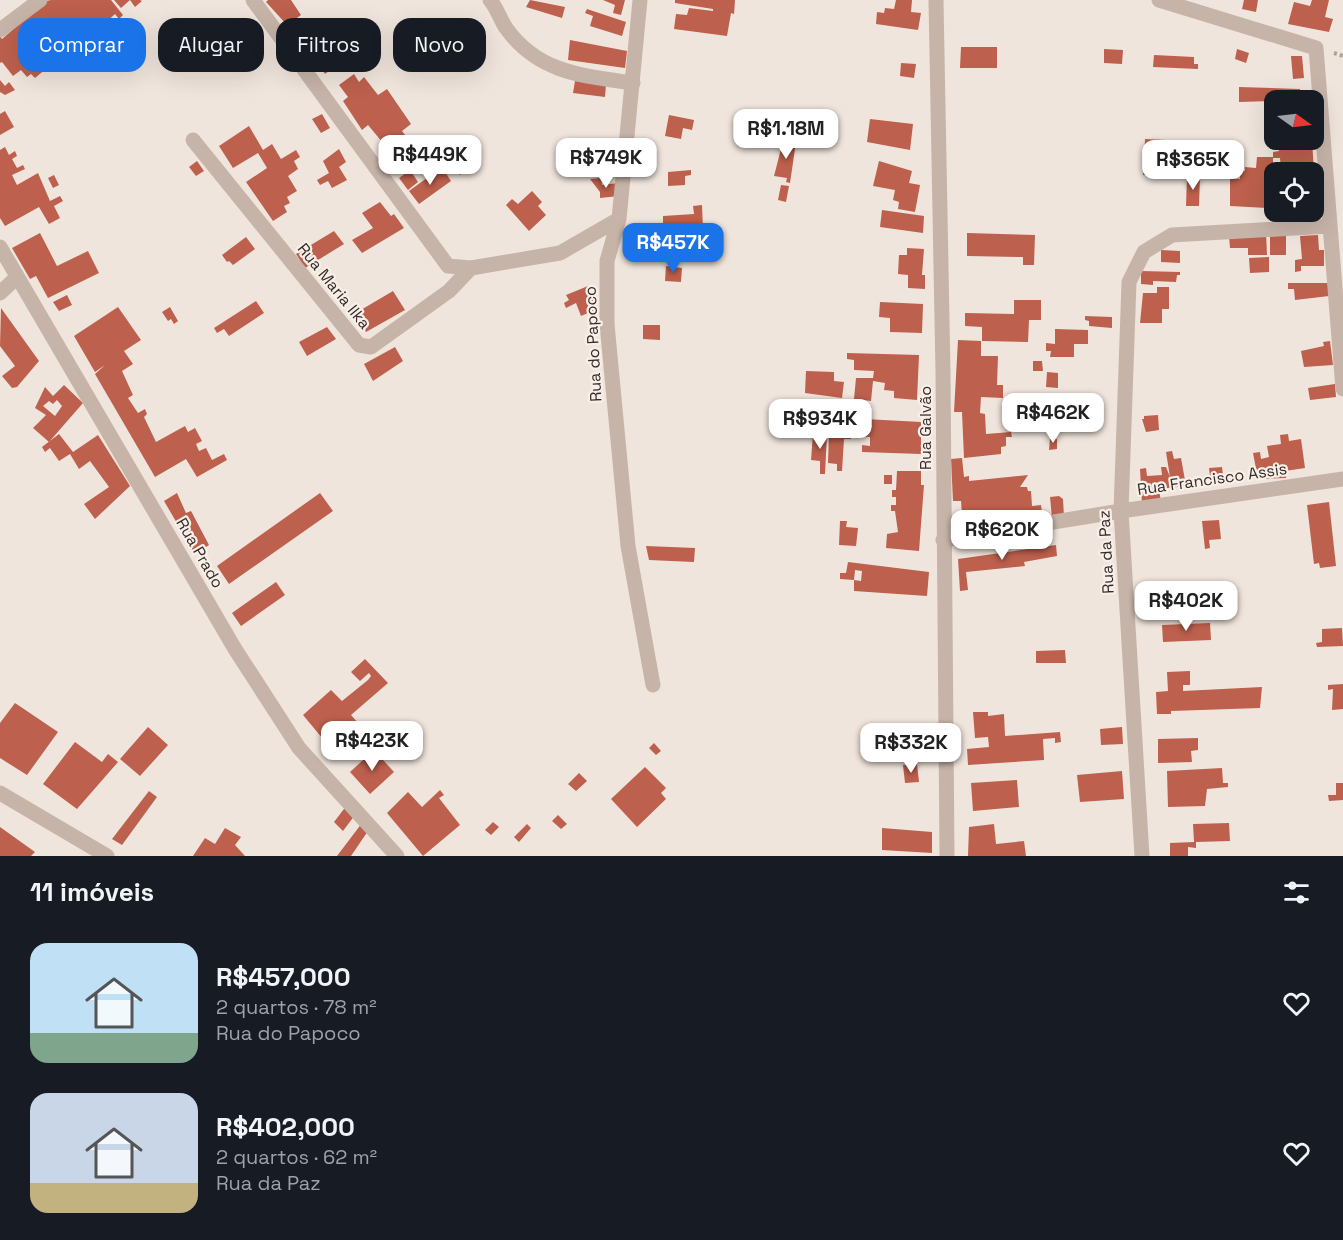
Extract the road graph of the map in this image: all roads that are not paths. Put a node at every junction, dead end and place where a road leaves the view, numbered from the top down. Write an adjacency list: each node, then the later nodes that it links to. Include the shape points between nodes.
1 (40, 0): 7 (street)
2 (254, 0): 13 (street, via 444,262 454,269)
3 (490, 0): 8 (street, via 506,28 534,59 574,75)
4 (640, 0): 8 (street, Rua do Papoco)
5 (936, 0): 19 (street, Rua Galvão)
6 (1159, 0): 11 (street, via 1316,48)
7 (0, 30)
8 (633, 83): 10 (street, Rua do Papoco)
9 (193, 140): 13 (street, Rua Maria Ilka, via 364,348 371,347 449,291)
10 (619, 219): 13 (street, via 560,253); 20 (street, Rua do Papoco, via 607,261 607,324 628,546)
11 (1329, 226): 16 (street); 18 (street, Rua da Paz, via 1172,235 1144,252 1129,282)
12 (0, 246): 14 (street, Rua Prado)
13 (471, 268)
14 (17, 278): 15 (street); 23 (street, Rua Prado, via 254,679 299,747)
15 (0, 293)
16 (1343, 389)
17 (1343, 478): 18 (street, Rua Francisco Assis)
18 (1121, 511): 19 (street, Rua Francisco Assis); 25 (street, Rua da Paz)
19 (943, 540): 24 (street, Rua Galvão)
20 (653, 685)
21 (0, 793): 22 (street)
22 (107, 856)
23 (397, 856)
24 (947, 856)
25 (1142, 856)

